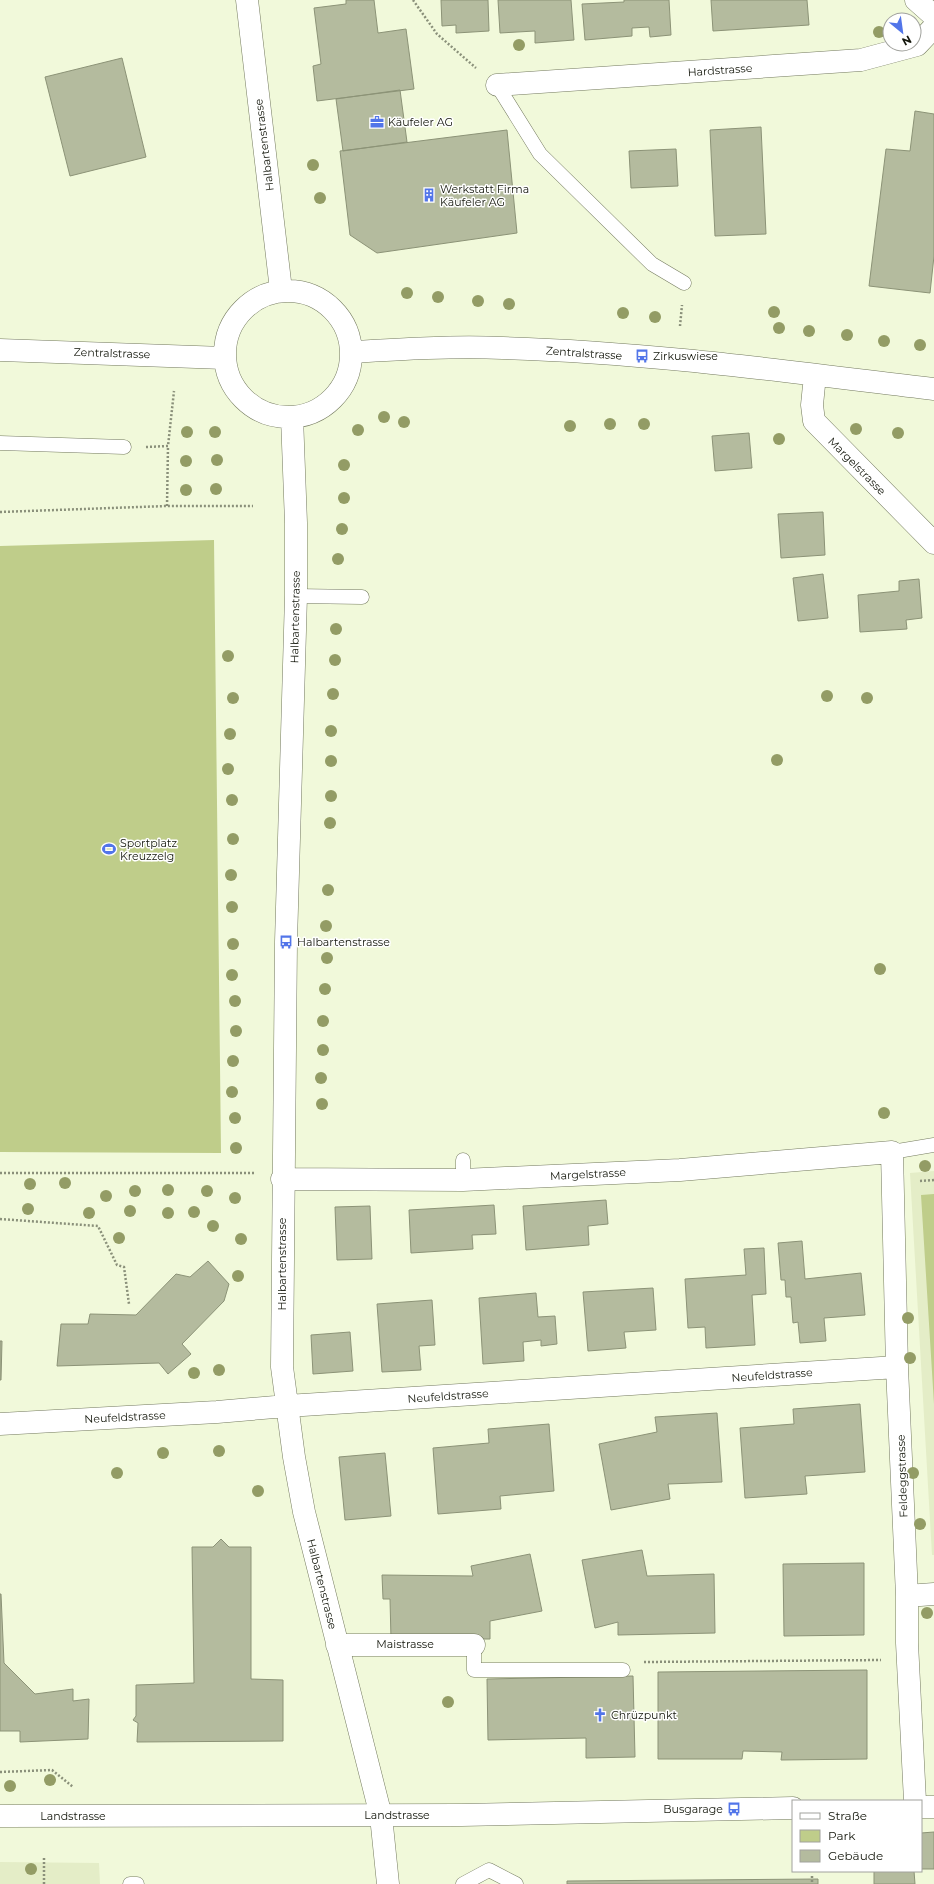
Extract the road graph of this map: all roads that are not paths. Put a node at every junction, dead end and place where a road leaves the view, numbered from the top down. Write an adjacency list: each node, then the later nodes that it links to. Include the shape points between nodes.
1 (247, 0): 7 (street, Halbartenstrasse)
2 (916, 0): 3 (street)
3 (934, 16)
4 (934, 27): 5 (street, Hardstrasse, via 917,45 861,60)
5 (497, 85): 6 (lane, via 540,154 652,264)
6 (684, 283)
7 (281, 290): 9 (street, via 299,290 316,296 331,306 342,319 350,335); 10 (street, via 258,297 239,313 227,334)
8 (0, 350): 10 (street, Zentralstrasse)
9 (352, 352): 11 (street, Zentralstrasse, via 503,348 642,356); 13 (street, via 350,372 342,389 328,404 311,414)
10 (224, 358): 13 (street, via 229,378 239,394 254,408 272,416)
11 (815, 375): 12 (street, Zentralstrasse); 16 (street, Margelstrasse, via 812,405 814,421)
12 (934, 389)
13 (292, 417): 17 (street, Halbartenstrasse)
14 (0, 443): 15 (lane)
15 (124, 447)
16 (934, 543)
17 (296, 596): 18 (lane); 21 (street, Halbartenstrasse)
18 (362, 597)
19 (934, 1145): 20 (lane)
20 (892, 1152): 21 (street, Margelstrasse, via 680,1170 463,1170); 22 (street, Feldeggstrasse)
21 (282, 1179): 23 (street, Halbartenstrasse, via 282,1367)
22 (897, 1367): 23 (street, Neufeldstrasse); 26 (street, Feldeggstrasse)
23 (287, 1406): 24 (street, Neufeldstrasse); 27 (street, Halbartenstrasse, via 304,1512)
24 (0, 1424)
25 (934, 1594): 26 (street)
26 (907, 1596): 30 (street, Feldeggstrasse)
27 (337, 1645): 28 (street, Maistrasse); 35 (street, Halbartenstrasse)
28 (474, 1645): 29 (lane, via 474,1670)
29 (624, 1670)
30 (915, 1800)
31 (922, 1807): 32 (street)
32 (934, 1807)
33 (792, 1808): 35 (street, Landstrasse)
34 (0, 1816): 35 (street, Landstrasse)
35 (381, 1816): 38 (street, Halbartenstrasse)
36 (130, 1884): 37 (lane)
37 (137, 1884)
38 (388, 1884)
39 (464, 1884): 40 (lane, via 489,1870)
40 (516, 1884)

